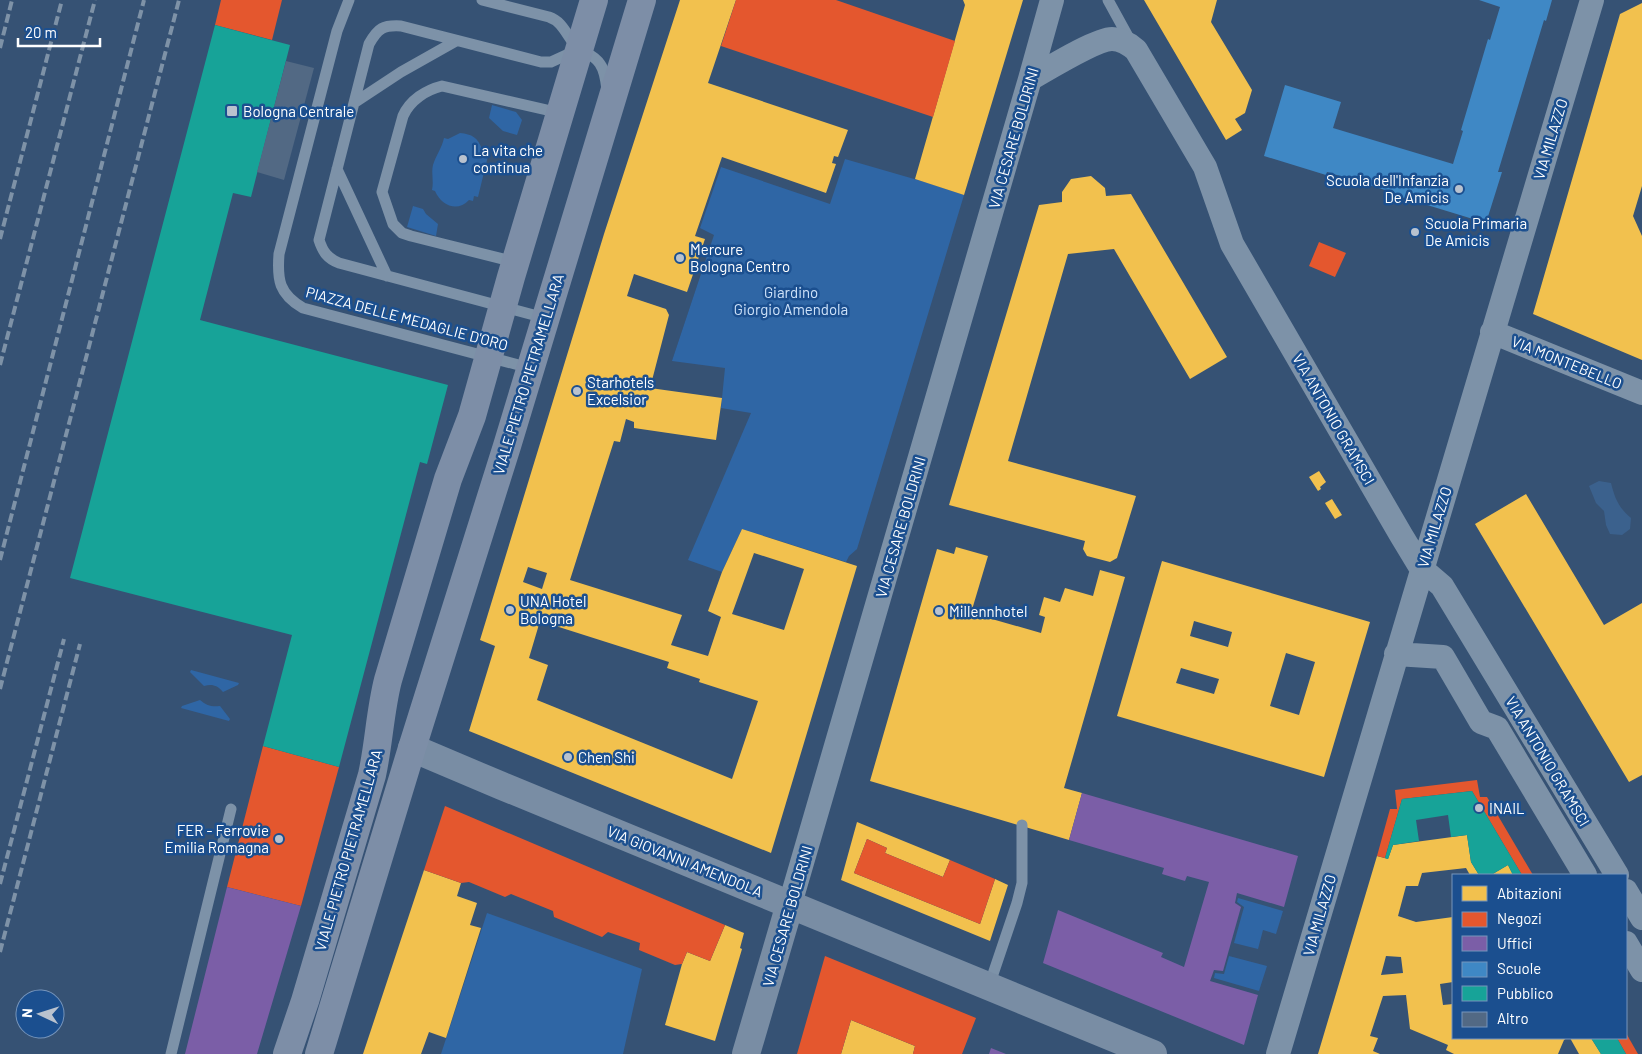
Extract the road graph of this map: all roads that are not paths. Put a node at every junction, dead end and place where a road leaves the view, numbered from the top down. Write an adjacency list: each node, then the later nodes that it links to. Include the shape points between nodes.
1 (349, 0): 21 (lane, PIAZZA DELLE MEDAGLIE D'ORO, via 337,31 279,254 281,288 292,302 303,308)
2 (482, 0): 9 (lane, via 559,21)
3 (594, 0): 9 (main road, VIALE PIETRO PIETRAMELLARA)
4 (642, 0): 14 (main road, VIALE PIETRO PIETRAMELLARA)
5 (1052, 0): 11 (street, VIA CESARE BOLDRINI)
6 (1592, 0): 20 (street, VIA MILAZZO)
7 (1109, 1): 10 (lane)
8 (456, 41): 9 (lane, via 541,62 551,62); 12 (lane); 12 (lane, via 400,26 383,27 369,44)
9 (580, 49): 13 (main road, VIALE PIETRO PIETRAMELLARA); 14 (lane, via 595,57 603,70 607,94)
10 (1136, 50): 11 (street, via 1124,42 1104,40); 25 (street, VIA ANTONIO GRAMSCI, via 1205,167 1232,244)
11 (1030, 79): 33 (street, VIA CESARE BOLDRINI)
12 (354, 103): 15 (lane)
13 (560, 113): 16 (main road, VIALE PIETRO PIETRAMELLARA); 16 (lane, via 442,86 427,91 407,108 403,116 382,192 393,224 402,233)
14 (605, 122): 19 (main road, VIALE PIETRO PIETRAMELLARA)
15 (337, 169): 17 (lane); 17 (lane, via 321,229 319,240 322,249 328,259)
16 (515, 262): 18 (main road, VIALE PIETRO PIETRAMELLARA)
17 (387, 276): 18 (lane)
18 (502, 306): 19 (lane); 21 (main road, VIALE PIETRO PIETRAMELLARA)
19 (545, 318): 22 (main road, VIALE PIETRO PIETRAMELLARA)
20 (1492, 332): 23 (street, VIA MONTEBELLO); 25 (street, VIA MILAZZO)
21 (489, 356): 22 (lane, PIAZZA DELLE MEDAGLIE D'ORO); 24 (main road, VIALE PIETRO PIETRAMELLARA)
22 (530, 368): 27 (main road, VIALE PIETRO PIETRAMELLARA)
23 (1636, 391)
24 (472, 416): 27 (main road, VIALE PIETRO PIETRAMELLARA, via 462,480 398,701 398,730); 39 (main road, VIALE PIETRO PIETRAMELLARA, via 448,479 388,680 378,748 367,790)
25 (1422, 568): 26 (street, VIA MILAZZO); 31 (street, VIA ANTONIO GRAMSCI, via 1442,586)
26 (1396, 654): 30 (street, VIA ANTONIO GRAMSCI, via 1443,657 1481,722 1497,728); 43 (street, VIA MILAZZO)
27 (412, 748): 33 (street, VIA GIOVANNI AMENDOLA); 40 (main road, VIALE PIETRO PIETRAMELLARA)
28 (231, 809): 38 (lane)
29 (1022, 825): 37 (lane, via 1022,883)
30 (1584, 874)
31 (1616, 874)
32 (1627, 893): 34 (street)
33 (790, 904): 37 (street, VIA GIOVANNI AMENDOLA); 41 (street, VIA CESARE BOLDRINI)
34 (1642, 918)
35 (1627, 945): 36 (street)
36 (1642, 970)
37 (988, 986): 42 (street, VIA GIOVANNI AMENDOLA)
38 (171, 1054)
39 (287, 1054)
40 (319, 1054)
41 (746, 1054)
42 (1153, 1054)
43 (1278, 1054)

